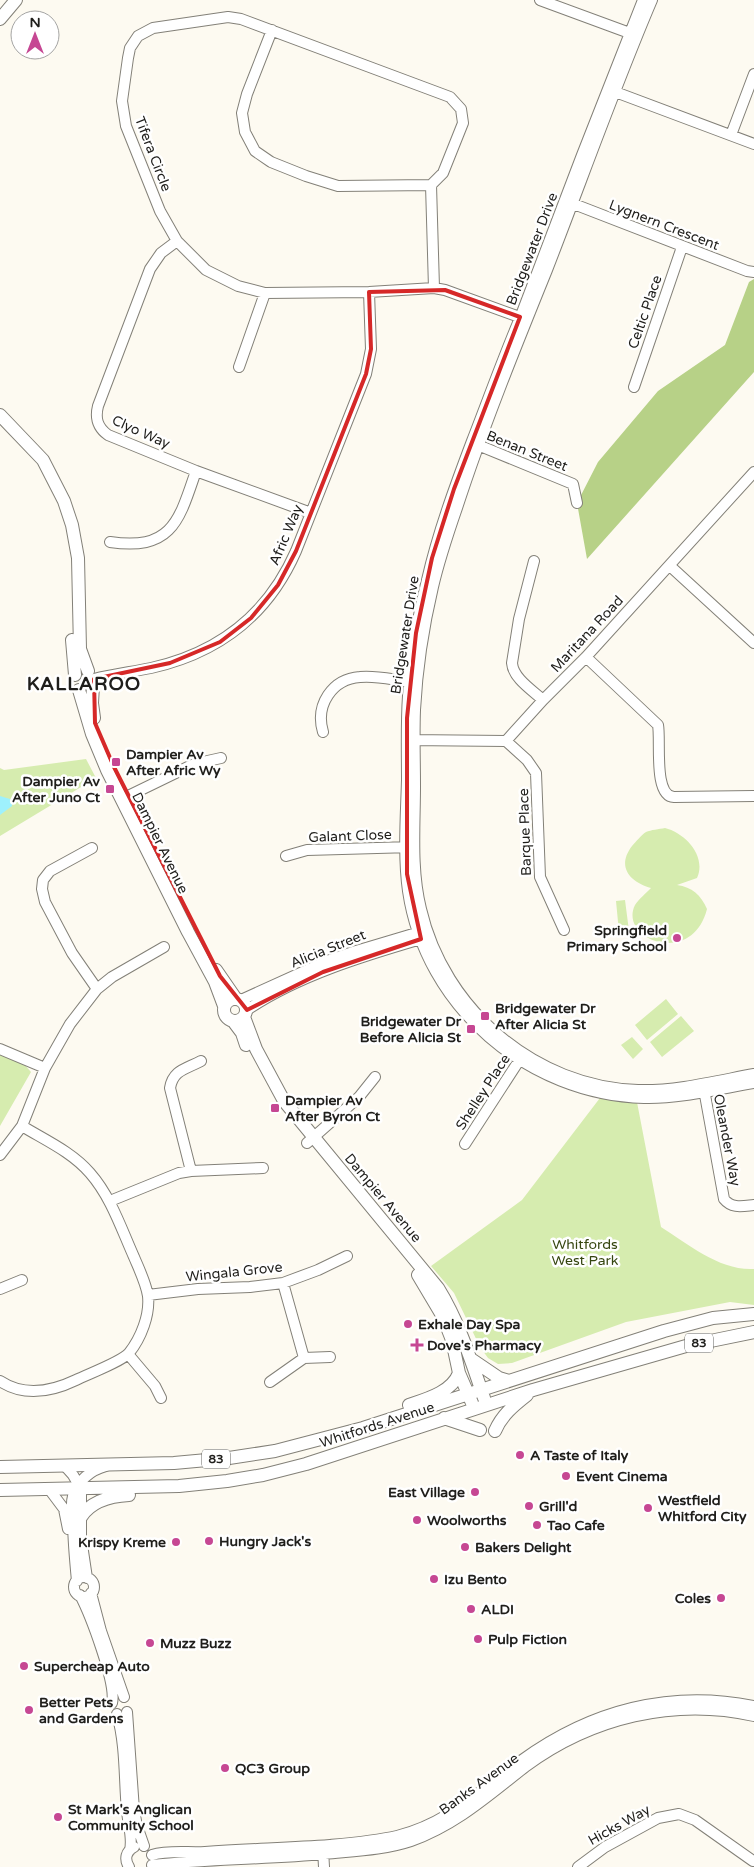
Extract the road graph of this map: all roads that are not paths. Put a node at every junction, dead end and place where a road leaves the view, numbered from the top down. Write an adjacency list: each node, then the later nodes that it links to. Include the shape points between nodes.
1 (7, 0): 6 (main road)
2 (16, 0): 7 (main road)
3 (540, 0): 9 (street)
4 (643, 0): 9 (street, Bridgewater Drive)
5 (652, 0): 9 (street, Bridgewater Drive)
6 (0, 8)
7 (0, 19)
8 (272, 30): 14 (street, Tifera Circle, via 450,97 459,105 463,123 443,173); 14 (street, via 242,113 245,132 255,151 271,162 338,186); 16 (street, Tifera Circle, via 235,17 206,20 153,28 138,36 130,48 122,100 126,126 160,211)
9 (633, 35): 11 (street, Bridgewater Drive)
10 (754, 74): 12 (street)
11 (612, 90): 12 (street); 15 (street, Bridgewater Drive)
12 (731, 135): 13 (street)
13 (754, 144)
14 (431, 185): 19 (street)
15 (568, 202): 17 (street, Lygnern Crescent); 22 (street, Bridgewater Drive)
16 (177, 241): 21 (street, Tifera Circle, via 206,270 238,286); 28 (street, Clyo Way, via 161,252 150,268 98,406 97,420 108,435)
17 (682, 247): 18 (street, Lygnern Crescent); 24 (street, Celtic Place)
18 (754, 272)
19 (434, 288): 20 (street, Tifera Circle); 22 (street, Tifera Circle)
20 (369, 292): 21 (street, Tifera Circle); 31 (street, Afric Way, via 371,350 366,374)
21 (265, 293): 23 (street)
22 (523, 318): 27 (street, Bridgewater Drive)
23 (239, 367)
24 (634, 387)
25 (0, 415): 38 (main road, Dampier Avenue, via 43,460 64,501 78,558 80,649)
26 (0, 425): 37 (main road, via 42,472 65,528 70,558)
27 (475, 444): 30 (street, Benan Street, via 573,484); 39 (street, Bridgewater Drive, via 432,589)
28 (196, 471): 31 (street, Clyo Way); 32 (street, via 180,515 163,535 134,545)
29 (754, 472): 34 (street, Maritana Road)
30 (577, 503)
31 (311, 512): 38 (street, Afric Way, via 287,572 251,618 228,636 170,663)
32 (110, 542)
33 (534, 561): 41 (street, via 512,663 514,672)
34 (670, 566): 35 (street); 36 (street, Maritana Road)
35 (754, 643)
36 (586, 657): 41 (street, Maritana Road); 46 (street, via 658,724 660,778 666,795)
37 (75, 675): 38 (main road, via 81,671); 40 (main road, via 74,683)
38 (92, 679): 40 (main road, via 88,690); 47 (main road, Dampier Avenue, via 95,723)
39 (413, 682): 42 (street, via 364,677 345,681 323,702 320,713); 43 (street, Bridgewater Drive, via 415,709)
40 (79, 690): 47 (main road, Dampier Avenue, via 107,770)
41 (543, 700): 44 (street, Maritana Road)
42 (323, 732)
43 (411, 740): 44 (street); 48 (street, Bridgewater Drive)
44 (506, 741): 51 (street, Barque Place, via 536,773 540,877)
45 (221, 758): 47 (street, via 194,764)
46 (754, 796)
47 (125, 797): 55 (main road, Dampier Avenue); 56 (main road, Dampier Avenue)
48 (411, 847): 50 (street, Galant Close, via 306,850); 52 (street, Bridgewater Drive)
49 (92, 848): 54 (street, via 50,871 43,880 42,889 45,902 72,953)
50 (286, 856)
51 (564, 930)
52 (423, 934): 56 (street, Alicia Street, via 327,961); 58 (street, Bridgewater Drive, via 434,968 456,1001 489,1038)
53 (164, 947): 54 (street)
54 (97, 989): 60 (street, via 70,1024)
55 (224, 1006): 56 (main road, via 229,1000); 56 (main road, Dampier Avenue, via 226,1016)
56 (240, 1009): 66 (main road, Dampier Avenue, via 242,1033 268,1089 285,1115)
57 (0, 1048): 60 (street)
58 (521, 1057): 64 (street, Bridgewater Drive, via 556,1080 606,1095 657,1098); 67 (street, Shelley Place)
59 (200, 1061): 70 (street, via 178,1072 170,1088)
60 (45, 1068): 65 (street)
61 (754, 1074): 64 (street, Bridgewater Drive)
62 (375, 1077): 66 (street, via 359,1097)
63 (754, 1083): 64 (street, Bridgewater Drive)
64 (703, 1087): 72 (street, Oleander Way, via 724,1199 733,1205)
65 (22, 1126): 68 (street); 71 (street, via 81,1164)
66 (310, 1140): 83 (main road, Dampier Avenue, via 438,1288); 84 (main road, Dampier Avenue, via 427,1288 452,1340)
67 (465, 1144)
68 (0, 1155)
69 (263, 1168): 70 (street)
70 (191, 1171): 71 (street)
71 (110, 1201): 77 (street)
72 (754, 1205)
73 (347, 1256): 75 (street, Wingala Grove)
74 (22, 1280): 76 (street)
75 (283, 1283): 77 (street, Wingala Grove); 82 (street)
76 (0, 1289)
77 (148, 1296): 80 (street, via 146,1319)
78 (754, 1314): 87 (main road, Whitfords Avenue / 83, via 713,1318 664,1331)
79 (754, 1332): 88 (main road, Whitfords Avenue / 83, via 686,1346)
80 (128, 1354): 85 (street, via 64,1386 49,1390 18,1390); 90 (street)
81 (330, 1357): 82 (street)
82 (304, 1358): 86 (street)
83 (471, 1359): 87 (main road); 89 (main road, Dampier Avenue)
84 (459, 1373): 89 (main road, Dampier Avenue); 93 (main road, via 456,1380 437,1395 396,1410)
85 (0, 1381)
86 (270, 1382)
87 (509, 1382): 89 (main road, Whitfords Avenue / 83)
88 (533, 1390): 91 (main road, Whitfords Avenue / 83); 95 (main road, via 507,1411)
89 (475, 1393): 91 (main road, Dampier Avenue); 93 (main road, Whitfords Avenue / 83)
90 (161, 1398)
91 (480, 1408): 92 (main road, Whitfords Avenue / 83)
92 (444, 1418): 94 (main road); 99 (main road, Whitfords Avenue / 83, via 277,1472)
93 (363, 1428): 96 (main road, Whitfords Avenue / 83, via 297,1446 229,1458)
94 (480, 1430)
95 (494, 1431)
96 (112, 1464): 97 (main road, Whitfords Avenue / 83); 100 (street, via 90,1472)
97 (64, 1466): 98 (main road, Whitfords Avenue / 83); 100 (street)
98 (0, 1467)
99 (174, 1486): 100 (main road, Whitfords Avenue / 83); 103 (main road, via 164,1492 113,1496 95,1503)
100 (79, 1488): 101 (main road, Whitfords Avenue / 83); 103 (street); 104 (street, via 72,1502)
101 (49, 1489): 102 (main road, Whitfords Avenue / 83); 104 (street, via 64,1509 72,1564)
102 (0, 1490)
103 (81, 1517): 105 (street)
104 (76, 1568): 105 (street)
105 (82, 1579): 106 (street, via 94,1584); 107 (street, via 75,1588)
106 (91, 1594): 107 (street); 108 (street)
107 (80, 1595): 109 (street, via 104,1660 114,1696)
108 (124, 1697): 109 (street); 111 (street, via 130,1704)
109 (112, 1703): 111 (street, via 112,1710)
110 (754, 1706): 115 (street, Banks Avenue, via 683,1699 612,1714 548,1743 459,1809 424,1827 398,1836)
111 (122, 1713): 113 (street, via 134,1810); 114 (street)
112 (754, 1716): 115 (street, Banks Avenue, via 724,1710 684,1709 615,1721 551,1750 470,1811 428,1834 396,1845)
113 (144, 1846): 114 (street); 116 (street, via 150,1851)
114 (130, 1850): 118 (street, via 126,1858)
115 (323, 1850): 116 (street, Banks Avenue); 119 (street)
116 (152, 1862)
117 (752, 1863): 120 (street, Hicks Way, via 695,1820 679,1814 658,1818 605,1847)
118 (129, 1867)
119 (324, 1867)
120 (578, 1867)

